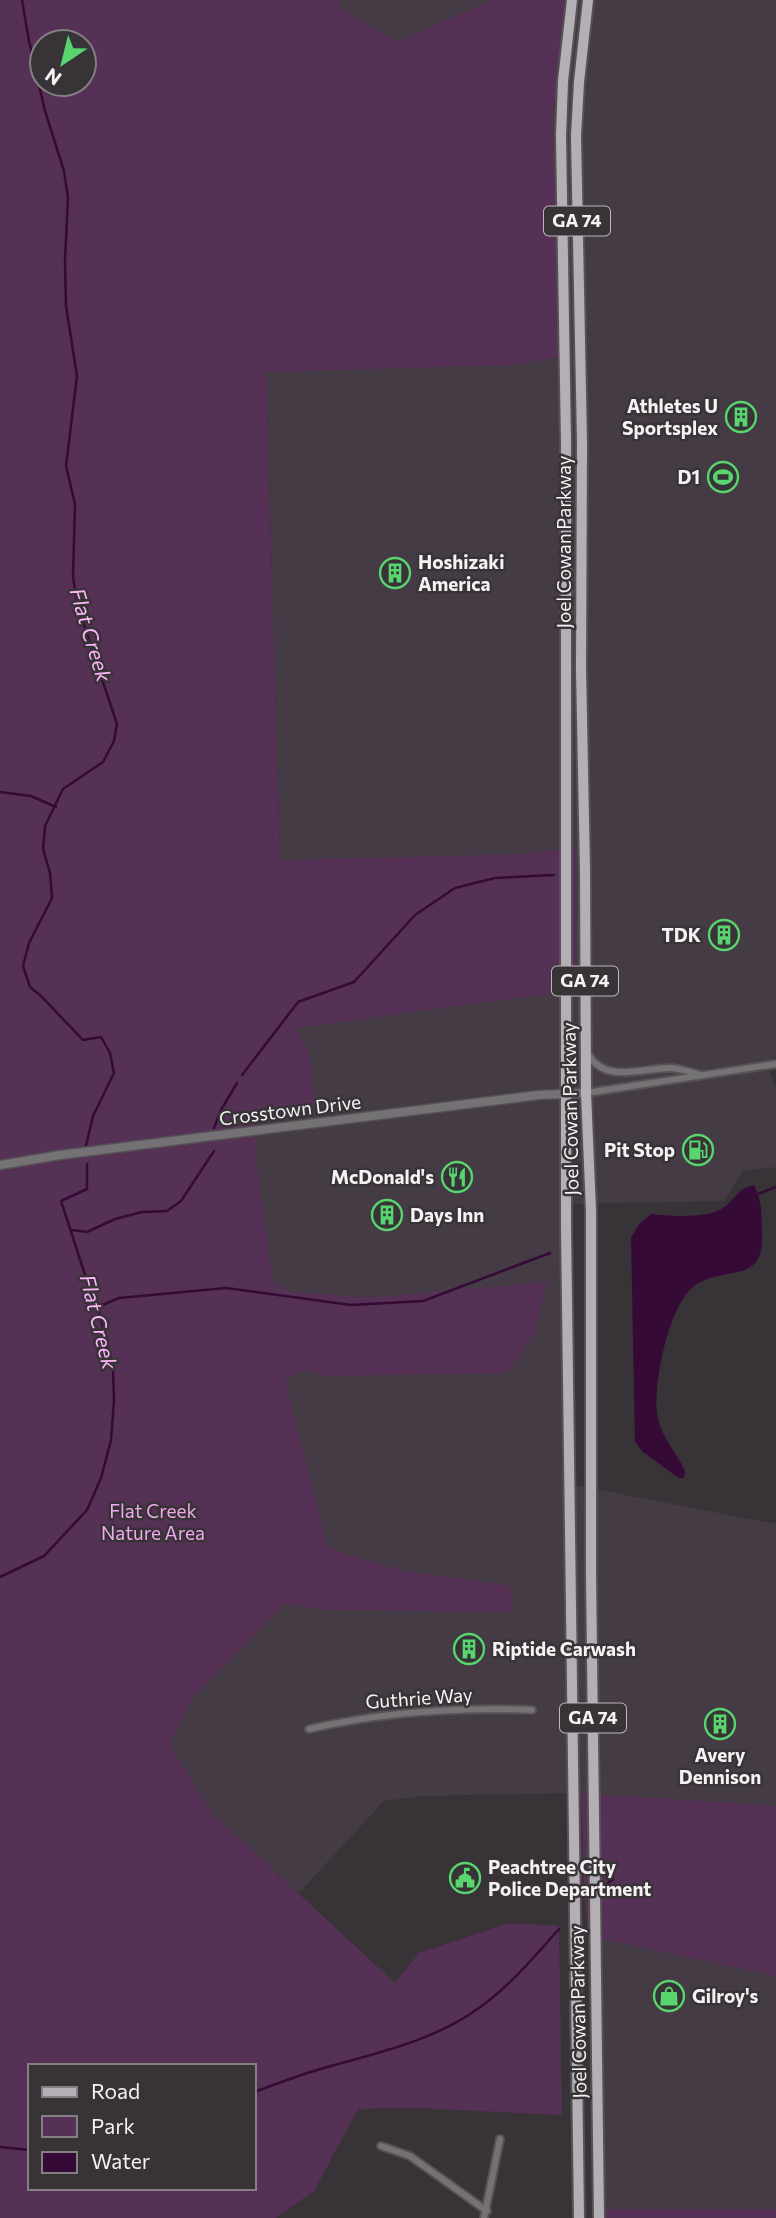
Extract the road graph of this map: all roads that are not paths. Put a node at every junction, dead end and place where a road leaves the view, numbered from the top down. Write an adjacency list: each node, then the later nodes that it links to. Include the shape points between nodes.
1 (572, 0): 4 (main road, Joel Cowan Parkway / GA 74, via 561,136)
2 (588, 0): 3 (main road, Joel Cowan Parkway / GA 74, via 576,136)
3 (582, 442): 4 (street); 5 (main road, Joel Cowan Parkway / GA 74)
4 (566, 443): 8 (main road, Joel Cowan Parkway / GA 74)
5 (585, 1049): 7 (street, via 601,1070 612,1073 673,1068); 9 (main road, Joel Cowan Parkway / GA 74)
6 (776, 1064): 7 (street)
7 (703, 1075): 9 (street)
8 (567, 1093): 9 (street, Crosstown Drive); 10 (street, Crosstown Drive); 16 (main road, Joel Cowan Parkway / GA 74)
9 (586, 1093): 17 (main road, Joel Cowan Parkway / GA 74, via 591,1211)
10 (0, 1165)
11 (532, 1710): 12 (street, Guthrie Way, via 414,1711)
12 (309, 1729)
13 (500, 2139): 15 (street)
14 (382, 2146): 15 (street, via 410,2156)
15 (486, 2214)
16 (579, 2218)
17 (599, 2218)

